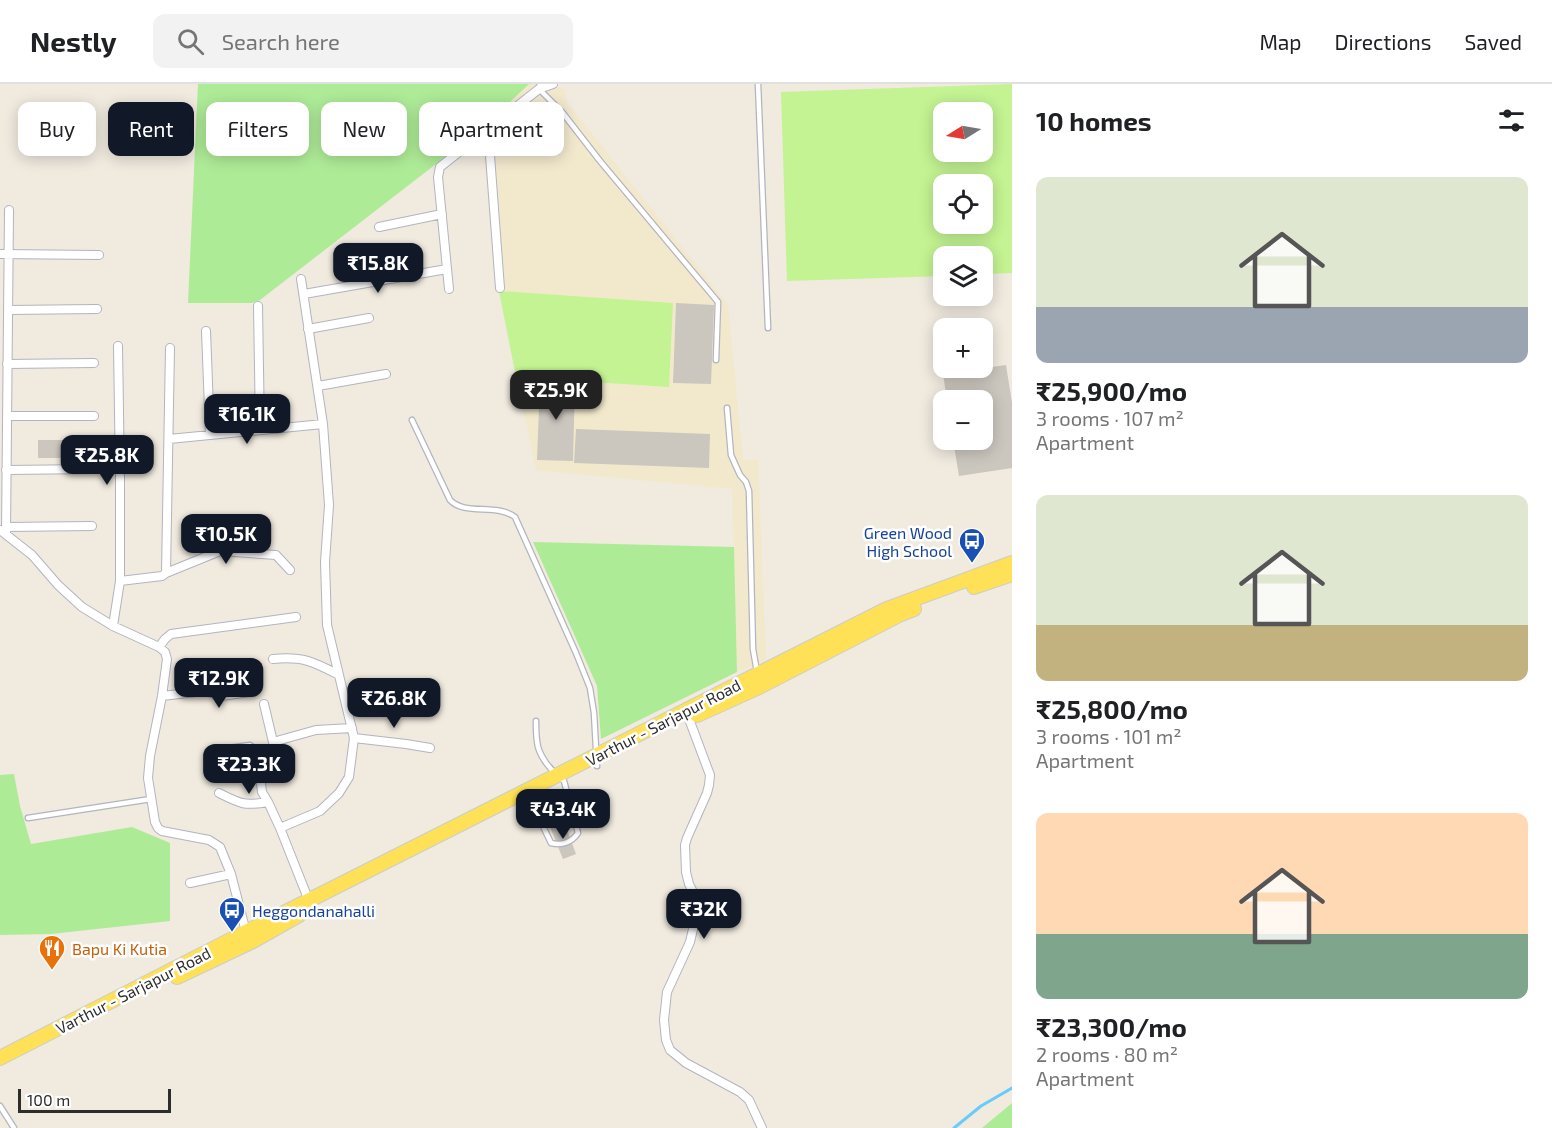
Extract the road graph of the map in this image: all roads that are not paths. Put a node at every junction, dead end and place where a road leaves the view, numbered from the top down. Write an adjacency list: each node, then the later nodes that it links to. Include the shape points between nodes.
1 (553, 84): 3 (street)
2 (758, 84): 21 (lane)
3 (539, 87): 4 (street); 26 (lane, via 718,302)
4 (521, 102)
5 (454, 156): 8 (street, via 440,167)
6 (490, 156): 14 (street)
7 (9, 210): 10 (street)
8 (442, 214): 9 (street); 12 (street)
9 (379, 228)
10 (4, 254): 11 (street); 19 (street)
11 (99, 255)
12 (447, 269): 15 (street); 16 (street)
13 (302, 279): 16 (street)
14 (500, 288)
15 (449, 289)
16 (304, 294): 22 (street)
17 (258, 306): 36 (street)
18 (97, 309): 19 (street)
19 (8, 310): 28 (street)
20 (369, 318): 22 (street)
21 (768, 328)
22 (308, 329): 30 (street)
23 (206, 331): 37 (street)
24 (118, 346): 47 (street)
25 (170, 348): 38 (street)
26 (716, 360)
27 (94, 363): 28 (street)
28 (8, 364): 32 (street)
29 (386, 374): 30 (street)
30 (318, 386): 35 (street)
31 (727, 408): 54 (lane, via 731,455 749,491 753,649)
32 (7, 416): 33 (street); 40 (street)
33 (94, 416)
34 (412, 420): 64 (lane, via 454,504 503,510 515,517 590,688)
35 (323, 424): 36 (street); 52 (street, via 329,505 325,562 327,625)
36 (261, 430): 37 (street)
37 (210, 435): 38 (street)
38 (169, 439): 45 (street)
39 (94, 469): 40 (street)
40 (6, 470): 42 (street)
41 (92, 526): 42 (street)
42 (4, 530): 49 (street, via 82,607)
43 (1012, 563): 54 (main road, Varthur - Sarjapur Road, via 887,609)
44 (290, 570): 45 (street, via 276,555 220,551)
45 (166, 573): 47 (street)
46 (1012, 574): 54 (main road, Varthur - Sarjapur Road, via 901,614)
47 (120, 581): 49 (street)
48 (296, 617): 50 (street, via 171,634)
49 (113, 626): 50 (street)
50 (159, 647): 55 (street, via 167,659)
51 (273, 659): 52 (street, via 310,661)
52 (339, 675): 59 (street)
53 (258, 681): 55 (street, via 249,692)
54 (758, 681): 57 (main road, Varthur - Sarjapur Road); 64 (main road, Varthur - Sarjapur Road)
55 (162, 696): 68 (street, via 150,756)
56 (264, 704): 59 (street, via 273,742 316,730)
57 (689, 719): 64 (main road, Varthur - Sarjapur Road); 80 (street, via 710,775 685,845 686,872 697,912 690,942 667,992 666,1040 670,1050 686,1063 749,1100)
58 (536, 721): 65 (lane, via 540,753)
59 (352, 728): 60 (street)
60 (354, 738): 61 (street); 71 (street, via 350,777 339,793 320,811)
61 (430, 748)
62 (215, 750): 63 (lane, via 250,745)
63 (257, 750): 69 (street, via 262,792)
64 (597, 761): 65 (main road, Varthur - Sarjapur Road)
65 (561, 779): 67 (main road, Varthur - Sarjapur Road); 67 (lane, via 578,833 568,842 551,843); 74 (main road, Varthur - Sarjapur Road)
66 (219, 793): 69 (street, via 241,804)
67 (530, 799): 77 (main road, Varthur - Sarjapur Road)
68 (151, 800): 70 (lane); 72 (street, via 158,828 208,840 220,847)
69 (268, 802): 71 (street)
70 (28, 818)
71 (280, 828): 74 (street)
72 (231, 874): 73 (street); 75 (street)
73 (190, 883)
74 (309, 901): 75 (main road, Varthur - Sarjapur Road)
75 (246, 932): 76 (main road, Varthur - Sarjapur Road)
76 (0, 1058)
77 (0, 1065)
78 (0, 1106): 79 (lane)
79 (14, 1128)
80 (762, 1128)

